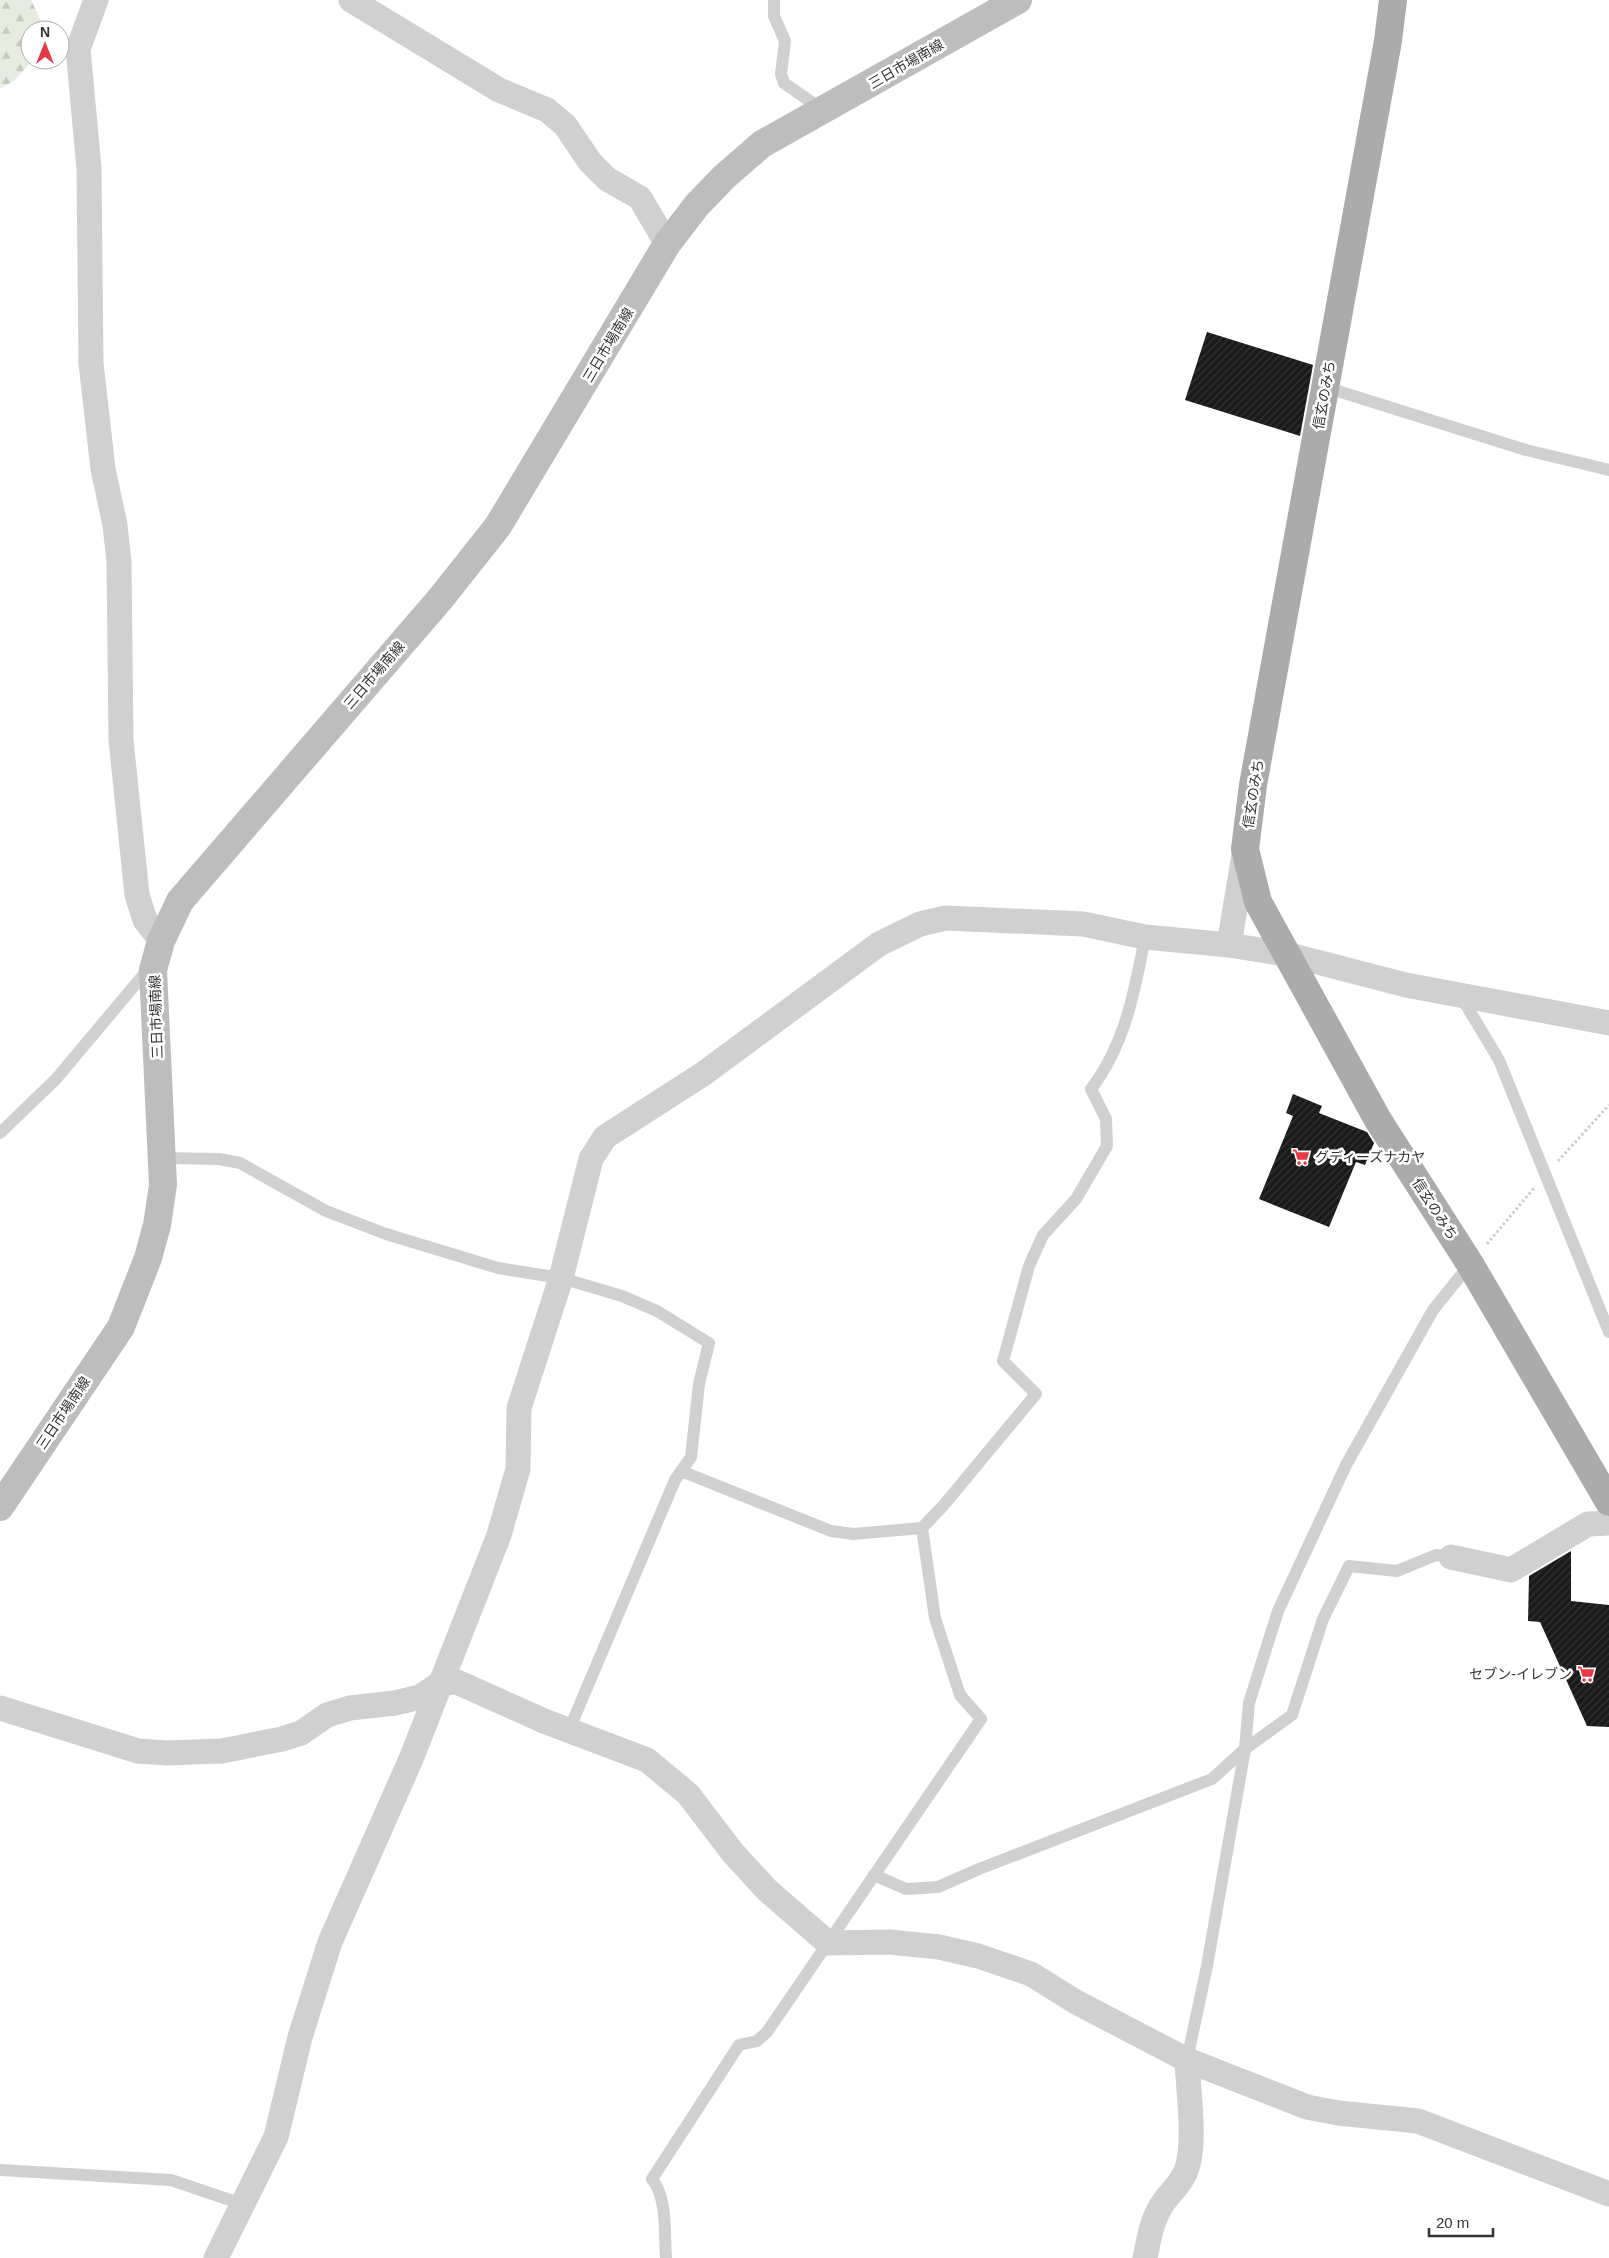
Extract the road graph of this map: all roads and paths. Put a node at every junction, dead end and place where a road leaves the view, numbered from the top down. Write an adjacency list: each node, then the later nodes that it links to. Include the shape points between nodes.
1 (96, 0): 12 (street, via 78,49 89,168 91,363 103,469 119,562 121,740 137,894 145,920)
2 (351, 0): 7 (street, via 498,90 547,110 565,125 590,162 607,179 640,198)
3 (774, 0): 6 (lane, via 774,16 785,41 781,74 784,83)
4 (1018, 0): 6 (main road, 三日市場南線)
5 (1394, 0): 8 (main road, 信玄のみち)
6 (823, 110): 7 (main road, 三日市場南線, via 762,144 697,205)
7 (667, 244): 12 (main road, 三日市場南線, via 498,526 442,598 180,901)
8 (1325, 387): 9 (lane, via 1526,450); 10 (main road, 信玄のみち, via 1253,785)
9 (1609, 470)
10 (1245, 849): 13 (street); 14 (main road, 信玄のみち, via 1258,902)
11 (1145, 937): 13 (street); 21 (street, via 1083,924 946,918 920,924 879,944 704,1074 606,1137 591,1159); 27 (lane, via 1124,1030 1104,1072 1091,1089 1106,1119 1107,1146 1076,1199 1043,1235 1029,1266 1003,1361 1036,1394)
12 (161, 940): 15 (main road, 三日市場南線)
13 (1229, 946): 14 (street)
14 (1286, 954): 16 (street, via 1406,985); 20 (main road, 信玄のみち, via 1378,1120)
15 (153, 970): 18 (lane, via 145,973 56,1079); 19 (main road, 三日市場南線)
16 (1460, 995): 17 (street); 22 (lane, via 1499,1060)
17 (1609, 1023)
18 (0, 1132)
19 (161, 1158): 21 (lane, via 220,1159 240,1163 326,1211 386,1234 498,1268); 25 (main road, 三日市場南線, via 163,1186 157,1225 148,1258 121,1326)
20 (1470, 1264): 24 (main road, 信玄のみち); 32 (lane, via 1433,1310 1346,1466 1282,1602 1249,1703)
21 (561, 1278): 23 (lane, via 648,1307 709,1343 699,1384 690,1457); 29 (street, via 519,1408 518,1469 499,1535)
22 (1609, 1332)
23 (681, 1472): 27 (lane, via 831,1530 853,1534); 31 (lane)
24 (1609, 1502)
25 (0, 1507)
26 (1609, 1523): 28 (street, via 1588,1524 1511,1570)
27 (922, 1528): 33 (lane, via 935,1618 960,1695 981,1719)
28 (1451, 1557): 32 (lane, via 1436,1555 1397,1571 1349,1566 1323,1619 1292,1715)
29 (442, 1683): 30 (street, via 420,1697 350,1708 327,1715 301,1733 282,1740 222,1752 138,1751); 31 (street, via 457,1682 469,1686); 38 (street, via 412,1759 330,1942 300,2037 276,2138)
30 (0, 1708)
31 (569, 1730): 34 (street, via 647,1760 663,1773 688,1794 733,1853 767,1890)
32 (1245, 1749): 33 (lane, via 1212,1779 938,1887 906,1889); 35 (lane)
33 (874, 1875): 34 (lane)
34 (828, 1943): 35 (street, via 889,1942 939,1947 978,1956 1031,1974 1076,2002); 40 (lane, via 767,2032 757,2041 739,2044 652,2179 662,2203)
35 (1187, 2060): 37 (street, via 1307,2107 1418,2120); 41 (street, via 1191,2151 1178,2187 1162,2205 1152,2224)
36 (0, 2170): 38 (lane, via 171,2180)
37 (1609, 2194)
38 (242, 2204): 39 (street)
39 (216, 2258)
40 (666, 2258)
41 (1145, 2258)

